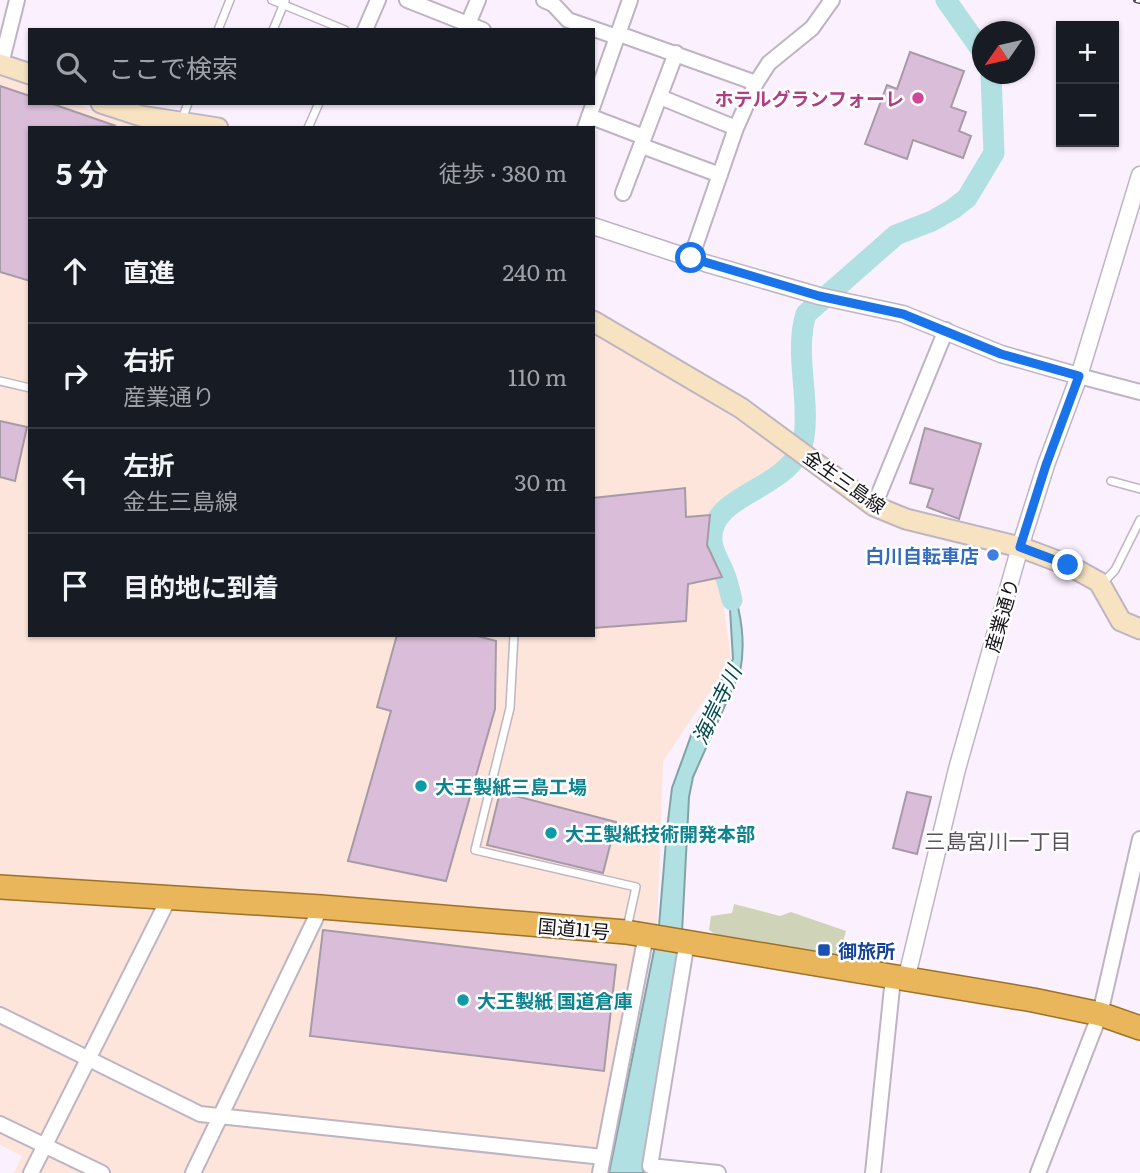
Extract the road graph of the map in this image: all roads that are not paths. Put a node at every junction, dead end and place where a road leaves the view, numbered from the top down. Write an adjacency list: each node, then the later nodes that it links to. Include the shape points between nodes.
1 (17, 0): 20 (street)
2 (230, 0): 12 (lane)
3 (272, 0): 10 (lane)
4 (378, 0): 15 (street)
5 (407, 0): 11 (street)
6 (478, 0): 11 (street)
7 (544, 0): 17 (street, via 568,20)
8 (630, 0): 18 (street)
9 (832, 0): 22 (street, via 812,28 768,63)
10 (284, 2): 13 (lane); 14 (lane)
11 (473, 27)
12 (219, 28)
13 (274, 28)
14 (341, 28)
15 (366, 28)
16 (595, 28): 18 (street)
17 (595, 28)
18 (618, 35): 19 (street); 24 (street)
19 (676, 54): 22 (street); 23 (street)
20 (0, 64): 21 (main road)
21 (28, 73)
22 (756, 83): 33 (street)
23 (660, 97): 33 (street); 34 (street)
24 (595, 100)
25 (107, 105): 30 (main road)
26 (187, 105): 30 (lane)
27 (318, 105): 32 (lane)
28 (593, 105): 29 (street)
29 (587, 122): 34 (street)
30 (180, 123): 31 (main road)
31 (203, 126)
32 (309, 126)
33 (736, 128): 35 (street)
34 (643, 141): 35 (street); 37 (street)
35 (720, 175): 41 (street)
36 (1140, 175): 39 (street, 産業通り)
37 (623, 193)
38 (1140, 202): 39 (street)
39 (1125, 225): 44 (street, 産業通り)
40 (595, 227): 41 (street)
41 (691, 258): 43 (street, via 825,298 903,314)
42 (595, 322): 50 (main road, 金生三島線, via 741,408)
43 (946, 330): 44 (street, via 1001,354); 50 (street)
44 (1079, 376): 47 (street); 52 (street, 産業通り)
45 (0, 382): 46 (lane)
46 (28, 388)
47 (1140, 392)
48 (1111, 481): 49 (lane)
49 (1140, 489)
50 (874, 506): 52 (main road, 金生三島線, via 906,519)
51 (1140, 520): 53 (lane, via 1115,570)
52 (1020, 547): 53 (main road, 金生三島線, via 1068,565); 62 (street, 産業通り)
53 (1100, 585): 54 (main road, 金生三島線, via 1121,621)
54 (1140, 629)
55 (514, 637): 60 (lane, via 510,708 475,850 636,887)
56 (1139, 849): 63 (street)
57 (0, 887): 58 (highway, 国道11号)
58 (169, 898): 59 (highway, 国道11号); 66 (street)
59 (321, 907): 60 (highway, 国道11号); 67 (street)
60 (643, 935): 61 (highway, 国道11号); 70 (street)
61 (684, 941): 62 (highway, 国道11号); 75 (street, via 650,1166)
62 (899, 979): 63 (highway, 国道11号); 76 (street)
63 (1100, 1014): 65 (highway, 国道11号); 77 (street)
64 (0, 1015): 66 (street)
65 (1140, 1028)
66 (88, 1058): 67 (street, via 200,1114); 69 (street)
67 (220, 1116): 70 (street); 73 (street)
68 (0, 1124): 69 (street)
69 (44, 1145): 71 (street); 72 (street)
70 (603, 1157): 74 (street)
71 (31, 1173)
72 (102, 1173)
73 (193, 1173)
74 (600, 1173)
75 (718, 1173)
76 (873, 1173)
77 (1038, 1173)

